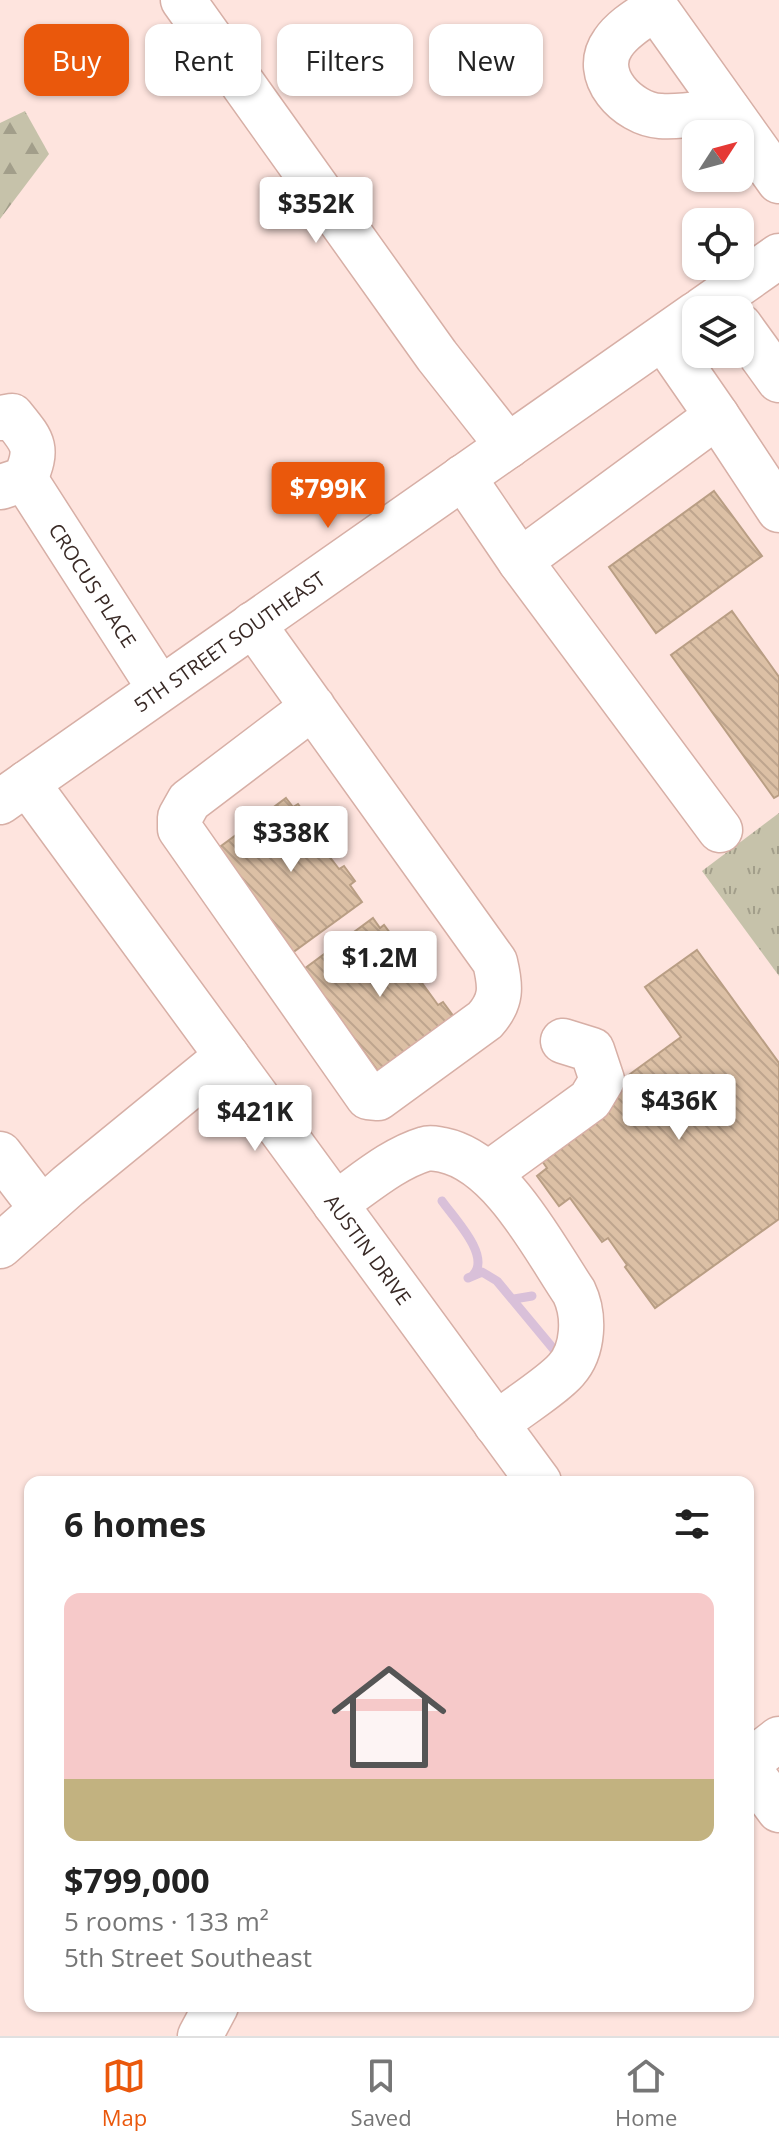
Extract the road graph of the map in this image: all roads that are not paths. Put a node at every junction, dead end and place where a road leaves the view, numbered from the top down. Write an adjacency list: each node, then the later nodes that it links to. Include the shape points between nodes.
1 (183, 0): 14 (street, via 437,356)
2 (653, 4): 3 (street); 3 (street, via 612,44 605,64 609,81 640,112 661,116)
3 (728, 110): 4 (street)
4 (766, 137): 5 (street)
5 (779, 181)
6 (779, 256): 7 (street, 5TH STREET SOUTHEAST)
7 (732, 296)
8 (682, 333): 14 (street, 5TH STREET SOUTHEAST)
9 (754, 357): 11 (street)
10 (713, 368): 12 (street)
11 (779, 380)
12 (717, 416): 17 (street); 18 (street)
13 (0, 418): 16 (street, CROCUS PLACE, via 12,416 30,438 34,458)
14 (508, 446): 15 (street, 5TH STREET SOUTHEAST)
15 (463, 477): 18 (street); 19 (street, 5TH STREET SOUTHEAST)
16 (13, 483): 20 (street, CROCUS PLACE)
17 (779, 510)
18 (520, 561): 23 (street)
19 (253, 624): 20 (street, 5TH STREET SOUTHEAST); 21 (street)
20 (160, 689): 22 (street, 5TH STREET SOUTHEAST)
21 (313, 707): 21 (street, via 495,962 501,987 497,1007 485,1020 378,1098 368,1097 180,829 189,801)
22 (14, 793): 25 (street, AUSTIN DRIVE)
23 (720, 830)
24 (563, 1041): 27 (street, via 592,1050 602,1080 590,1100)
25 (227, 1056): 28 (street, AUSTIN DRIVE); 29 (street)
26 (0, 1154): 29 (street)
27 (488, 1174): 28 (street, via 453,1153 429,1148 407,1156); 31 (street, via 504,1189 581,1306 578,1346 567,1369)
28 (335, 1204): 31 (street, AUSTIN DRIVE)
29 (42, 1209): 30 (street)
30 (0, 1246)
31 (496, 1424): 32 (street, AUSTIN DRIVE)
32 (535, 1476)
33 (779, 1739): 34 (street)
34 (754, 1760)
35 (754, 1774): 36 (street)
36 (779, 1810)

